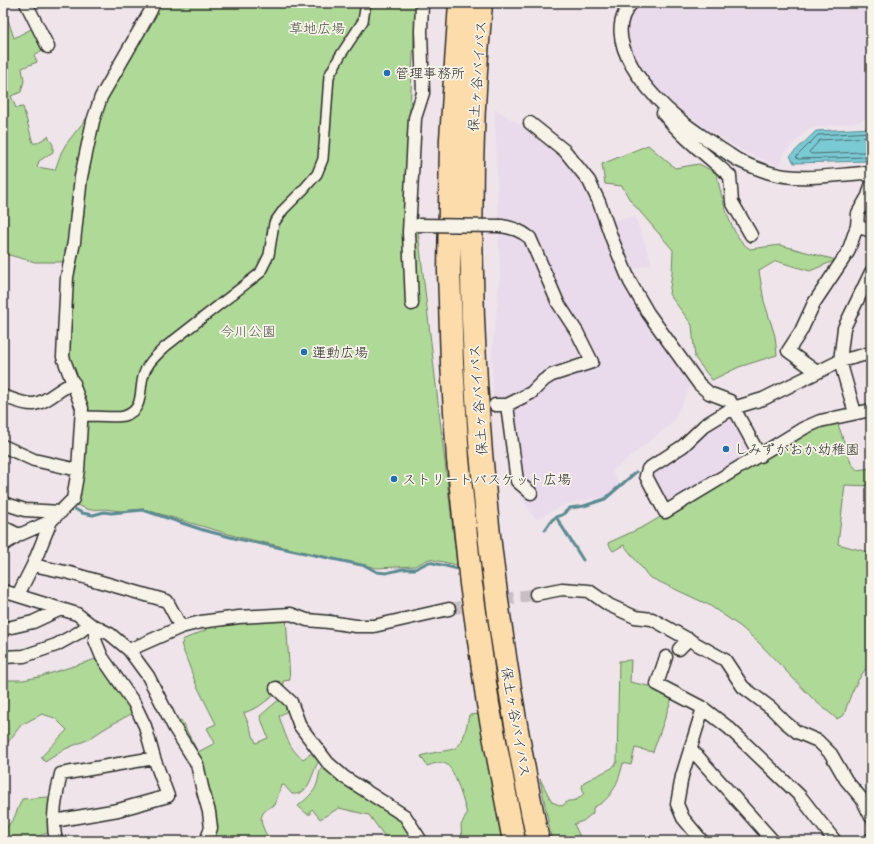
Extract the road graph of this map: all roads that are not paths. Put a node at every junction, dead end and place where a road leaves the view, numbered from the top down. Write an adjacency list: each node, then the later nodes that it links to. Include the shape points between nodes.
1 (26, 3): 8 (street)
2 (154, 3): 23 (street, via 101,97 81,177 74,242 67,277 64,319 63,357)
3 (366, 3): 28 (street, via 363,21 329,76 323,160 317,174 284,208 274,223 269,255 260,273 151,360 143,376 140,402 134,411 124,417 87,416)
4 (422, 3): 13 (street, via 423,93 415,118)
5 (460, 3): 64 (highway, 保土ヶ谷バイパス, via 451,139 449,271 458,459 471,584 488,704)
6 (481, 3): 65 (highway, 保土ヶ谷バイパス, via 472,152 471,248 475,382 485,506 504,654)
7 (632, 3): 9 (street, via 622,18 622,44 627,59)
8 (48, 47)
9 (640, 80): 11 (street, via 678,119 742,162 769,172 798,178 864,173); 16 (street, via 672,124 730,176 732,202)
10 (530, 123): 25 (street, via 565,152 589,181 630,282 648,313 699,384 709,393 730,400)
11 (871, 177)
12 (871, 186): 14 (street, via 858,213)
13 (414, 225): 19 (street); 32 (street, bridge, via 501,226 514,228 530,238 558,303 592,362 552,375 531,393 501,405 517,481)
14 (857, 226): 15 (street); 22 (street, via 848,252 814,303 788,351)
15 (871, 231)
16 (751, 235)
17 (871, 272): 18 (street)
18 (866, 293): 21 (street, via 844,328)
19 (412, 304)
20 (871, 353): 21 (street)
21 (840, 361): 22 (street); 27 (street)
22 (817, 372): 25 (street, via 763,398)
23 (74, 383): 24 (street, via 34,404); 28 (street, via 82,408)
24 (3, 396)
25 (733, 408): 30 (street); 30 (street, via 705,425 683,446 648,469 646,476 665,512)
26 (871, 410): 27 (street)
27 (855, 413): 30 (street, via 820,421 804,428)
28 (81, 419): 31 (street)
29 (3, 446): 31 (street, via 34,460)
30 (760, 456)
31 (78, 470): 34 (street, via 73,499)
32 (531, 493)
33 (3, 503): 34 (street, via 25,510)
34 (61, 512): 35 (street)
35 (51, 520): 37 (street); 39 (street)
36 (3, 528): 37 (street)
37 (18, 535): 38 (street)
38 (3, 545)
39 (33, 565): 42 (street); 46 (street, via 167,601)
40 (3, 591): 42 (street)
41 (536, 594): 48 (street, via 562,589 589,591 609,605 635,617 652,619)
42 (18, 595): 43 (street)
43 (61, 609): 45 (street, via 77,614); 47 (street, via 33,622)
44 (449, 609): 46 (street, via 374,626 307,620 291,614 201,622)
45 (93, 625): 50 (street, via 110,634); 52 (street, via 56,645 24,656); 56 (street, via 95,640 102,657 134,703)
46 (181, 627): 50 (street)
47 (3, 630)
48 (689, 639): 49 (street); 57 (street, via 724,660 743,687 797,732 818,741 831,754 846,780 862,799)
49 (679, 649)
50 (129, 650): 62 (street, via 148,676 174,727 197,764 211,828)
51 (666, 656): 54 (street, via 657,684)
52 (3, 657)
53 (276, 688): 63 (street, via 291,702 300,726 328,763 348,780 406,816)
54 (703, 708): 55 (street); 67 (street, via 729,728 800,796)
55 (691, 750): 60 (street, via 682,776 677,804 683,818); 66 (street)
56 (154, 758): 58 (street, via 61,774); 58 (street, via 168,796 118,810)
57 (871, 818)
58 (54, 820): 61 (street)
59 (871, 839): 68 (street)
60 (701, 840)
61 (56, 841)
62 (206, 841)
63 (421, 841)
64 (514, 841)
65 (538, 841)
66 (773, 841)
67 (835, 841)
68 (868, 841)

